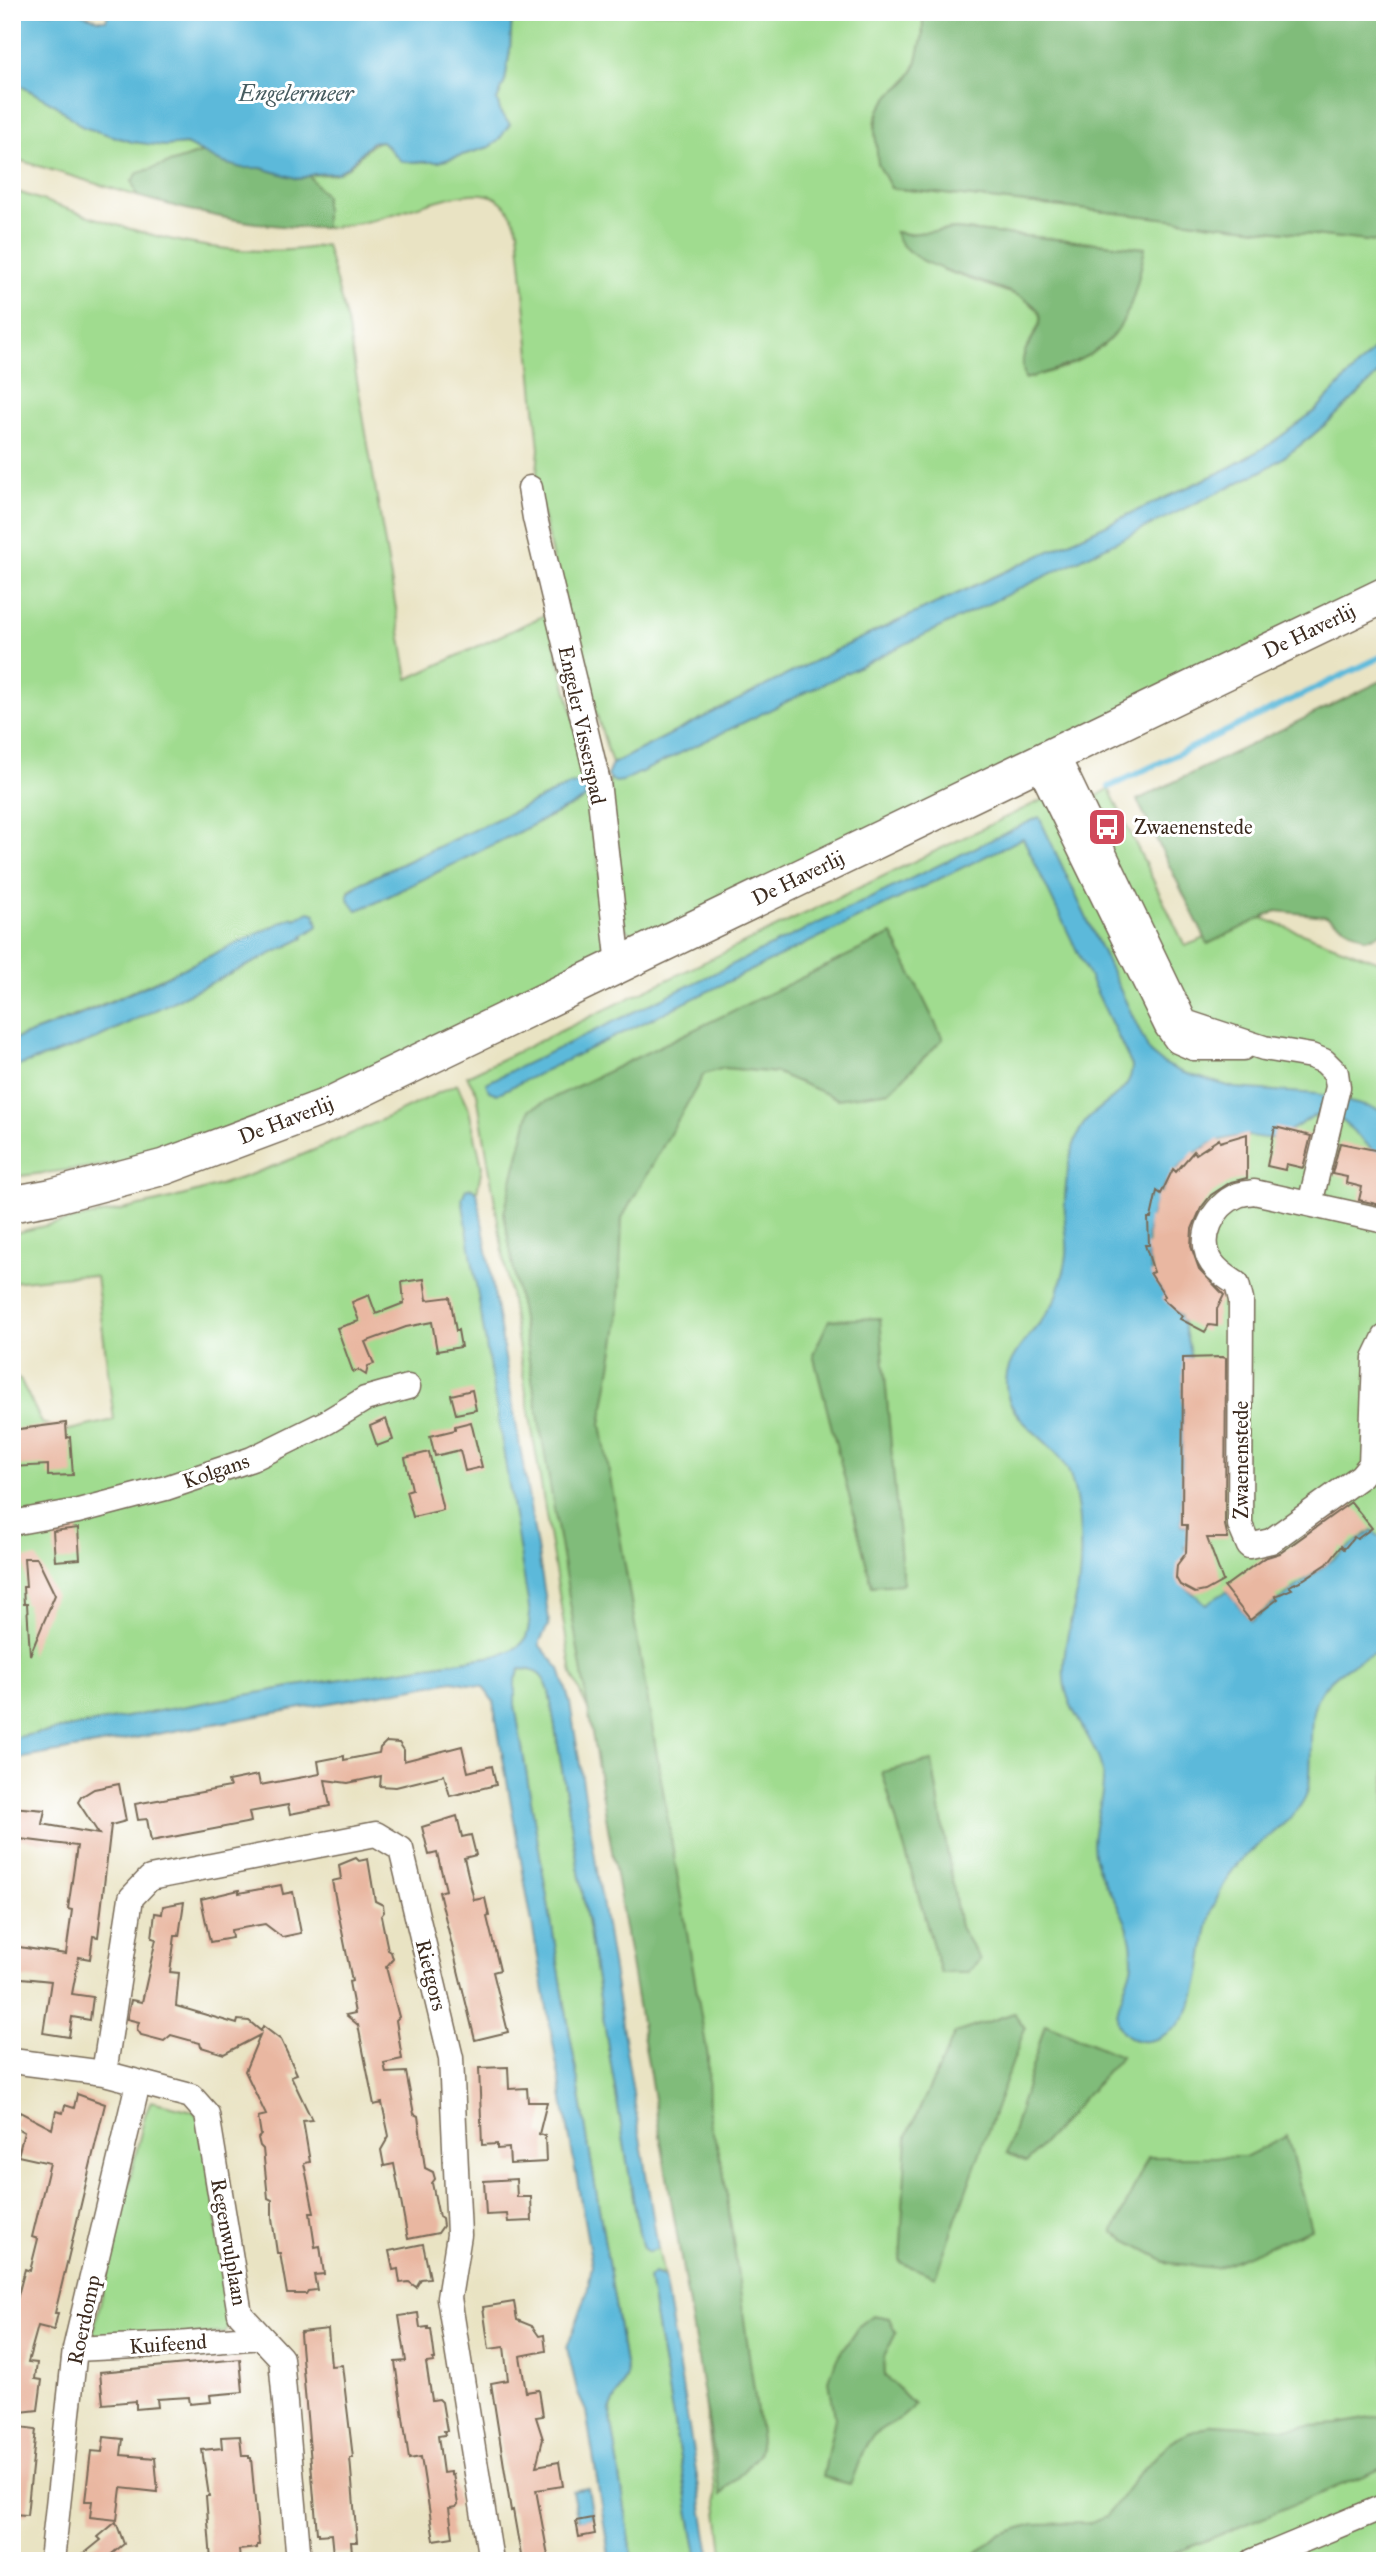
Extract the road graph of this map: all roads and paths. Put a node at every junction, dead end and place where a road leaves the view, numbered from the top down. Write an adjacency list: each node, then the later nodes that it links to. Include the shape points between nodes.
1 (530, 488): 4 (street, Engeler Visserspad, via 598,782)
2 (1385, 595): 3 (street, De Haverlij)
3 (1046, 757): 4 (street, De Haverlij); 8 (street, via 1177,1041 1193,1048 1264,1048 1311,1056 1336,1073 1338,1087)
4 (619, 965): 5 (street, De Haverlij, via 327,1106)
5 (207, 1150): 6 (street, De Haverlij); 7 (street, De Haverlij, via 164,1167)
6 (12, 1184)
7 (12, 1204)
8 (1310, 1204): 9 (street, Zwaenenstede); 10 (street, Zwaenenstede, via 1254,1192 1238,1195 1220,1206 1208,1225 1206,1245 1211,1262 1237,1284 1241,1300 1240,1525 1249,1546 1271,1541 1371,1464 1375,1358)
9 (1385, 1221)
10 (1385, 1337)
11 (408, 1387): 12 (street, Kolgans, via 365,1399 252,1459 166,1488)
12 (12, 1523)
13 (12, 2061): 14 (street, Regenwulplaan)
14 (104, 2073): 15 (street, Regenwulplaan); 21 (street, Rietgors, via 131,1898 150,1878 376,1834 401,1849 451,2058 459,2235 449,2298)
15 (138, 2083): 16 (street, Regenwulplaan, via 191,2096 207,2114 240,2314); 17 (street, Roerdomp)
16 (261, 2337): 17 (street, Kuifeend); 20 (street, Regenwulplaan, via 281,2358)
17 (75, 2349): 19 (street, Roerdomp)
18 (1385, 2506): 22 (street)
19 (52, 2561)
20 (299, 2561)
21 (491, 2561)
22 (1253, 2561)

